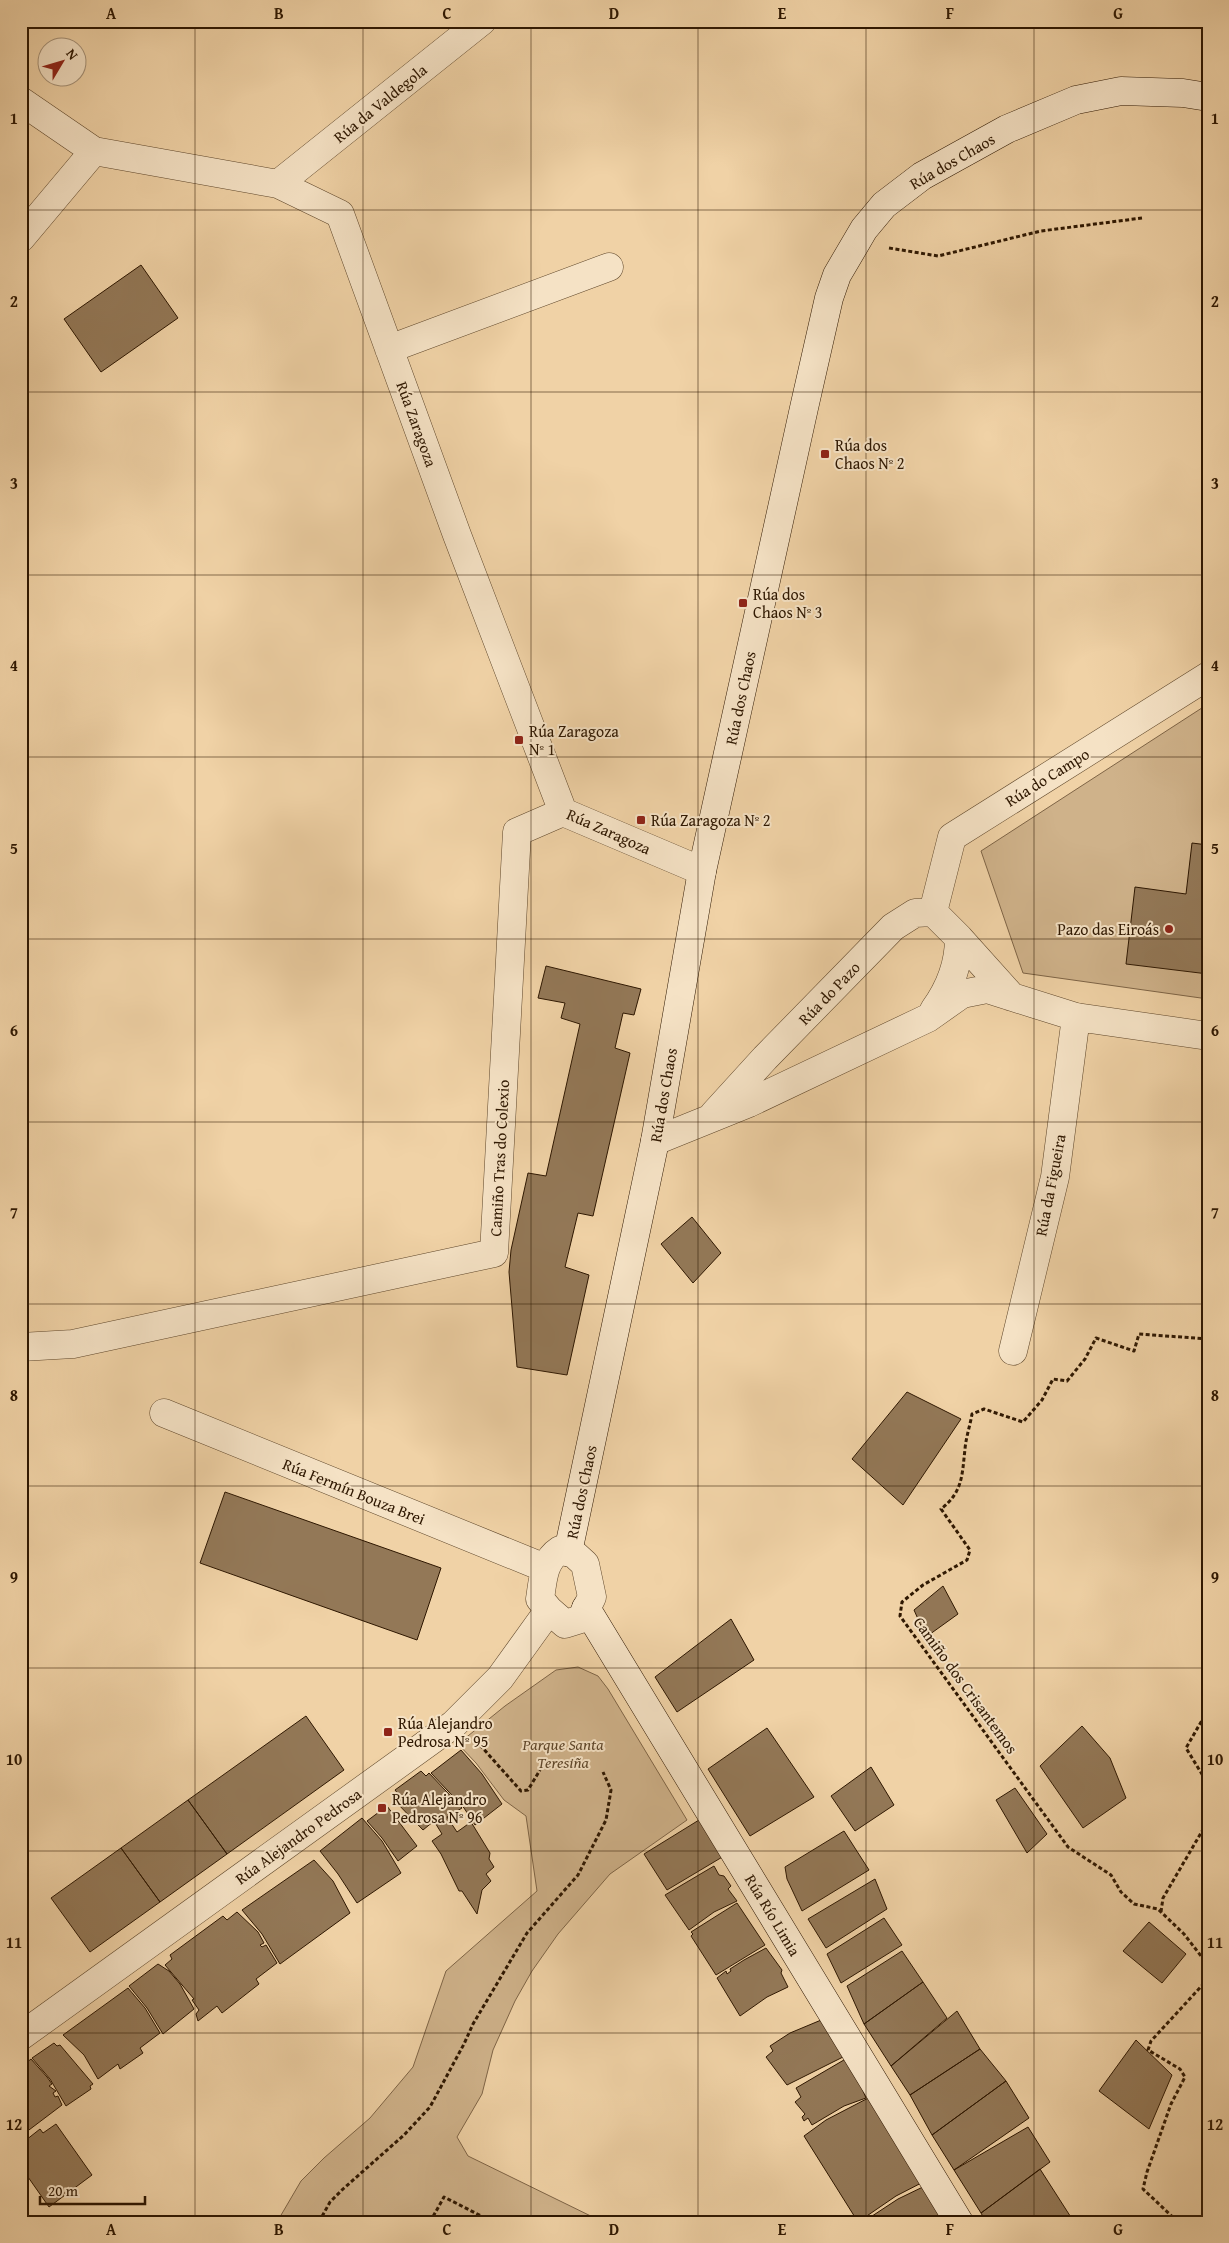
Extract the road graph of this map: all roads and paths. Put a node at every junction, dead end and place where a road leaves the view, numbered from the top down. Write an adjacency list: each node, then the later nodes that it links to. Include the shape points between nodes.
1 (482, 21): 5 (street, Rúa da Valdegola)
2 (1208, 97): 8 (street, Rúa dos Chaos, via 1121,91 1076,100 1007,130 922,176 884,205)
3 (21, 101): 4 (street, Rúa Zaragoza)
4 (94, 151): 5 (street, Rúa Zaragoza); 7 (street)
5 (278, 184): 10 (street, Rúa Zaragoza, via 340,214)
6 (1142, 218): 8 (path, via 1041,232 938,256)
7 (21, 238)
8 (856, 243): 13 (street, Rúa dos Chaos, via 837,275 829,298)
9 (609, 267): 10 (street)
10 (389, 349): 12 (street, Rúa Zaragoza)
11 (1208, 676): 14 (street, Rúa do Campo, via 952,837)
12 (563, 812): 13 (street, Rúa Zaragoza); 23 (street, Camiño Tras do Colexio, via 517,832 494,1253 74,1344)
13 (702, 871): 21 (street, Rúa dos Chaos)
14 (933, 912): 15 (street); 20 (street, Rúa do Pazo, via 915,913 894,927)
15 (959, 938): 16 (street); 18 (street, Rúa do Pazo, via 959,955 948,992)
16 (1012, 997): 17 (street, Rúa do Pazo); 18 (street, Rúa do Pazo, via 987,989 962,994)
17 (1076, 1017): 19 (street, Rúa do Pazo); 24 (street, Rúa da Figueira, via 1055,1177)
18 (928, 1018): 20 (street, Rúa do Pazo)
19 (1208, 1036)
20 (710, 1119): 21 (street, Rúa do Pazo)
21 (655, 1142): 26 (street, Rúa dos Chaos)
22 (1208, 1339): 36 (path, Camiño dos Crisantemos, via 1140,1334 1134,1351 1096,1338 1085,1359 1067,1381 1053,1379 1042,1400 1023,1422 984,1409 972,1414 962,1480 952,1501 941,1510 970,1550 967,1560 902,1602 900,1616 1068,1847 1111,1875 1121,1892 1134,1904)
23 (21, 1347)
24 (1013, 1352)
25 (164, 1413): 27 (street, Rúa Fermín Bouza Brei)
26 (568, 1552): 27 (street, via 560,1550 552,1555); 28 (street, via 585,1564 592,1597)
27 (545, 1568): 29 (street, via 540,1598)
28 (586, 1608): 29 (street, via 581,1619 565,1624); 43 (street, Rúa Río Limia)
29 (549, 1610): 39 (street, Rúa Alejandro Pedrosa, via 500,1678 454,1724)
30 (1208, 1710): 34 (path, via 1186,1748)
31 (480, 1745): 32 (path, via 521,1791 528,1790)
32 (540, 1770)
33 (603, 1772): 40 (path, via 611,1790 606,1820 578,1875 527,1933 473,2024 430,2107 330,2202)
34 (1208, 1784)
35 (1208, 1821): 36 (path, via 1163,1898)
36 (1161, 1912): 37 (path, Camiño dos Crisantemos, via 1184,1934)
37 (1208, 1965)
38 (1208, 1979): 44 (path, via 1151,2041 1148,2050 1180,2069 1185,2077 1171,2104 1143,2189)
39 (21, 2036)
40 (318, 2222)
41 (430, 2222): 42 (path, via 444,2197)
42 (493, 2222)
43 (959, 2222)
44 (1178, 2222)

